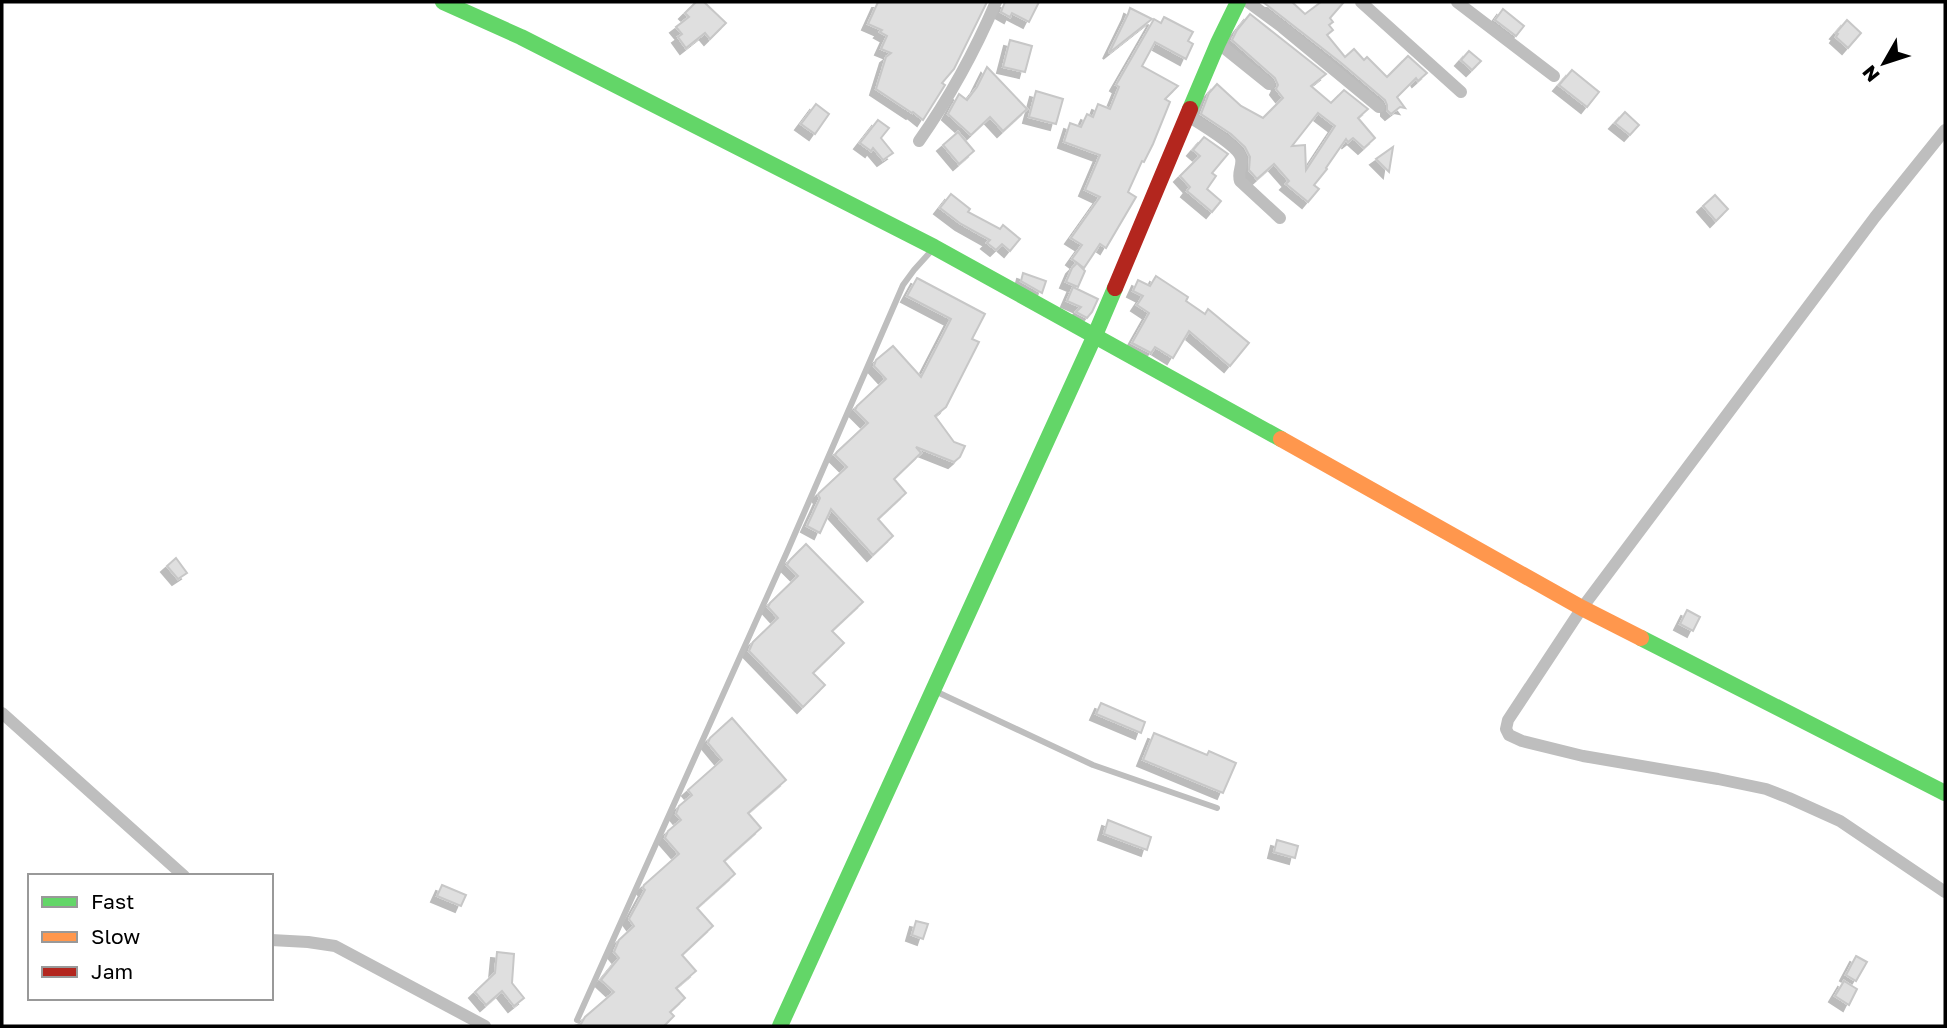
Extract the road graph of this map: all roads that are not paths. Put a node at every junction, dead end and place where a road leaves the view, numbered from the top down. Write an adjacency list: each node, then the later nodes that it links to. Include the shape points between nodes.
1 (443, 2): 16 (street, via 521,37)
2 (996, 2): 14 (street, via 969,61)
3 (1238, 2): 7 (street)
4 (1248, 2): 11 (street)
5 (1361, 2): 10 (street)
6 (1457, 2): 8 (street)
7 (1218, 43): 9 (street); 12 (street)
8 (1554, 76)
9 (1269, 85)
10 (1461, 92)
11 (1379, 107)
12 (1187, 115): 15 (street, via 1233,147 1241,156 1240,181); 17 (street)
13 (1945, 130): 18 (street)
14 (919, 141)
15 (1279, 218)
16 (934, 247): 17 (street); 26 (lane, via 903,285)
17 (1095, 335): 18 (street); 19 (street)
18 (1582, 608): 21 (street); 24 (street, via 1508,720 1509,735 1583,756 1766,789 1840,821)
19 (933, 691): 22 (lane, via 1093,765); 28 (street)
20 (2, 713): 23 (street)
21 (1945, 793)
22 (1217, 808)
23 (182, 874)
24 (1945, 892)
25 (273, 940): 27 (street, via 335,946)
26 (577, 1020)
27 (485, 1026)
28 (780, 1026)

